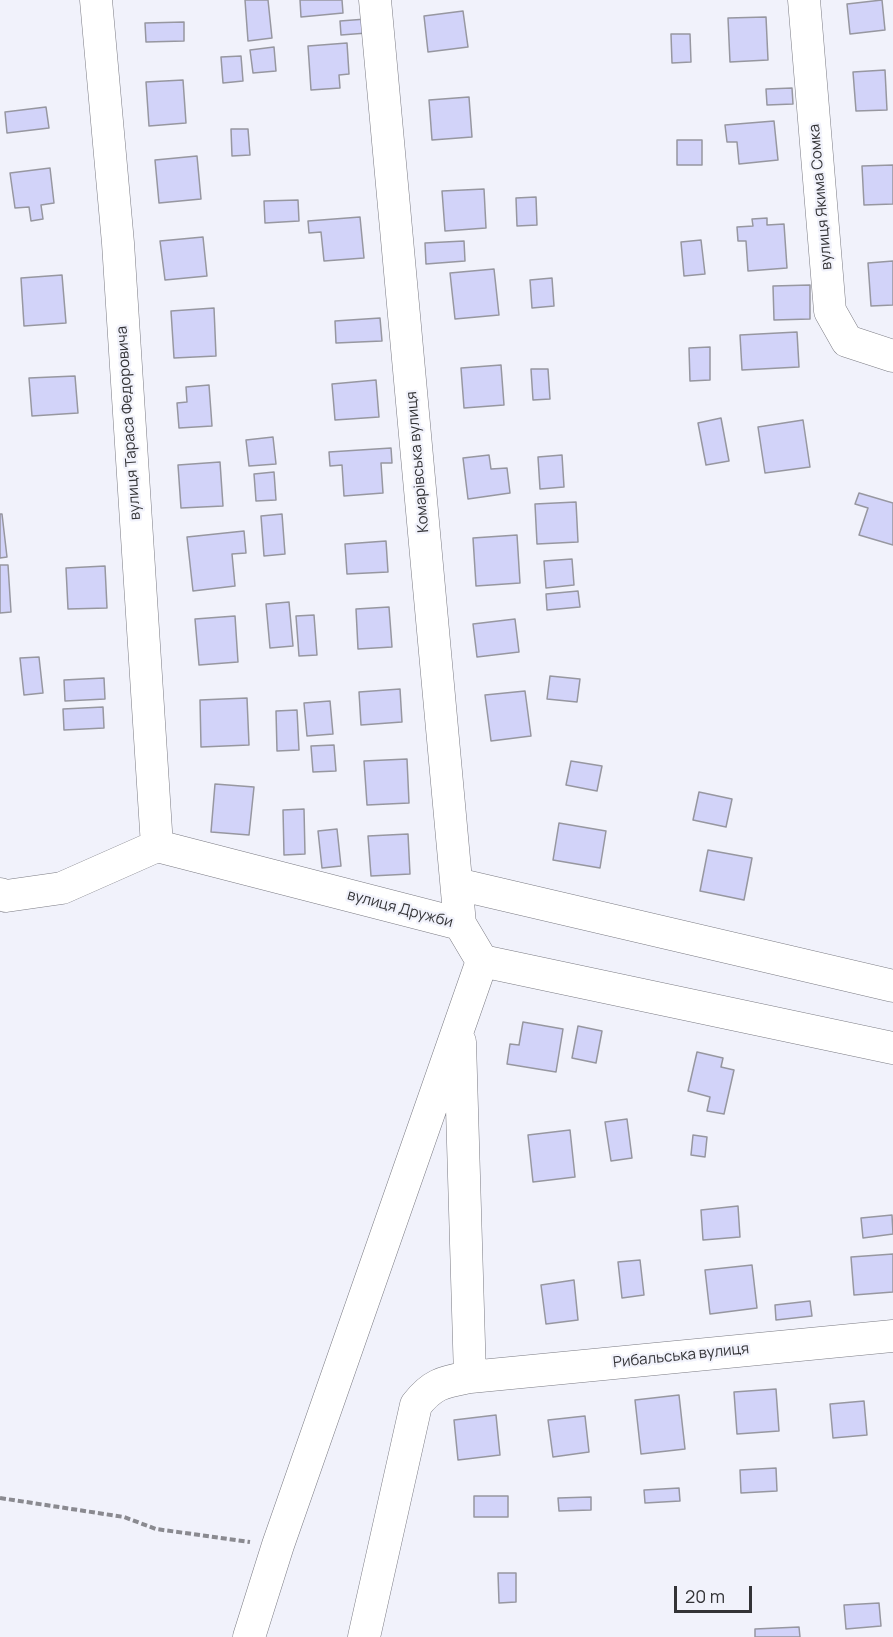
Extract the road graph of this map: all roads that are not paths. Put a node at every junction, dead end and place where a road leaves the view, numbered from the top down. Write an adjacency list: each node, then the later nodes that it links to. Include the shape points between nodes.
1 (96, 0): 5 (street, вулиця Тараса Федоровича, via 118,243)
2 (375, 0): 6 (street, Комарівська вулиця)
3 (804, 0): 4 (street, вулиця Якима Сомка, via 830,311 847,341)
4 (893, 356)
5 (157, 846): 7 (street, via 62,888); 8 (street, вулиця Дружби)
6 (457, 884): 8 (street, Комарівська вулиця); 10 (street)
7 (0, 894)
8 (460, 924): 9 (street, вулиця Дружби)
9 (482, 961): 11 (street); 12 (street)
10 (893, 986)
11 (460, 1023): 14 (street); 15 (street)
12 (893, 1048)
13 (893, 1336): 14 (street, Рибальська вулиця)
14 (470, 1377): 16 (street, Рибальська вулиця, via 439,1383 416,1404)
15 (249, 1637)
16 (364, 1637)

